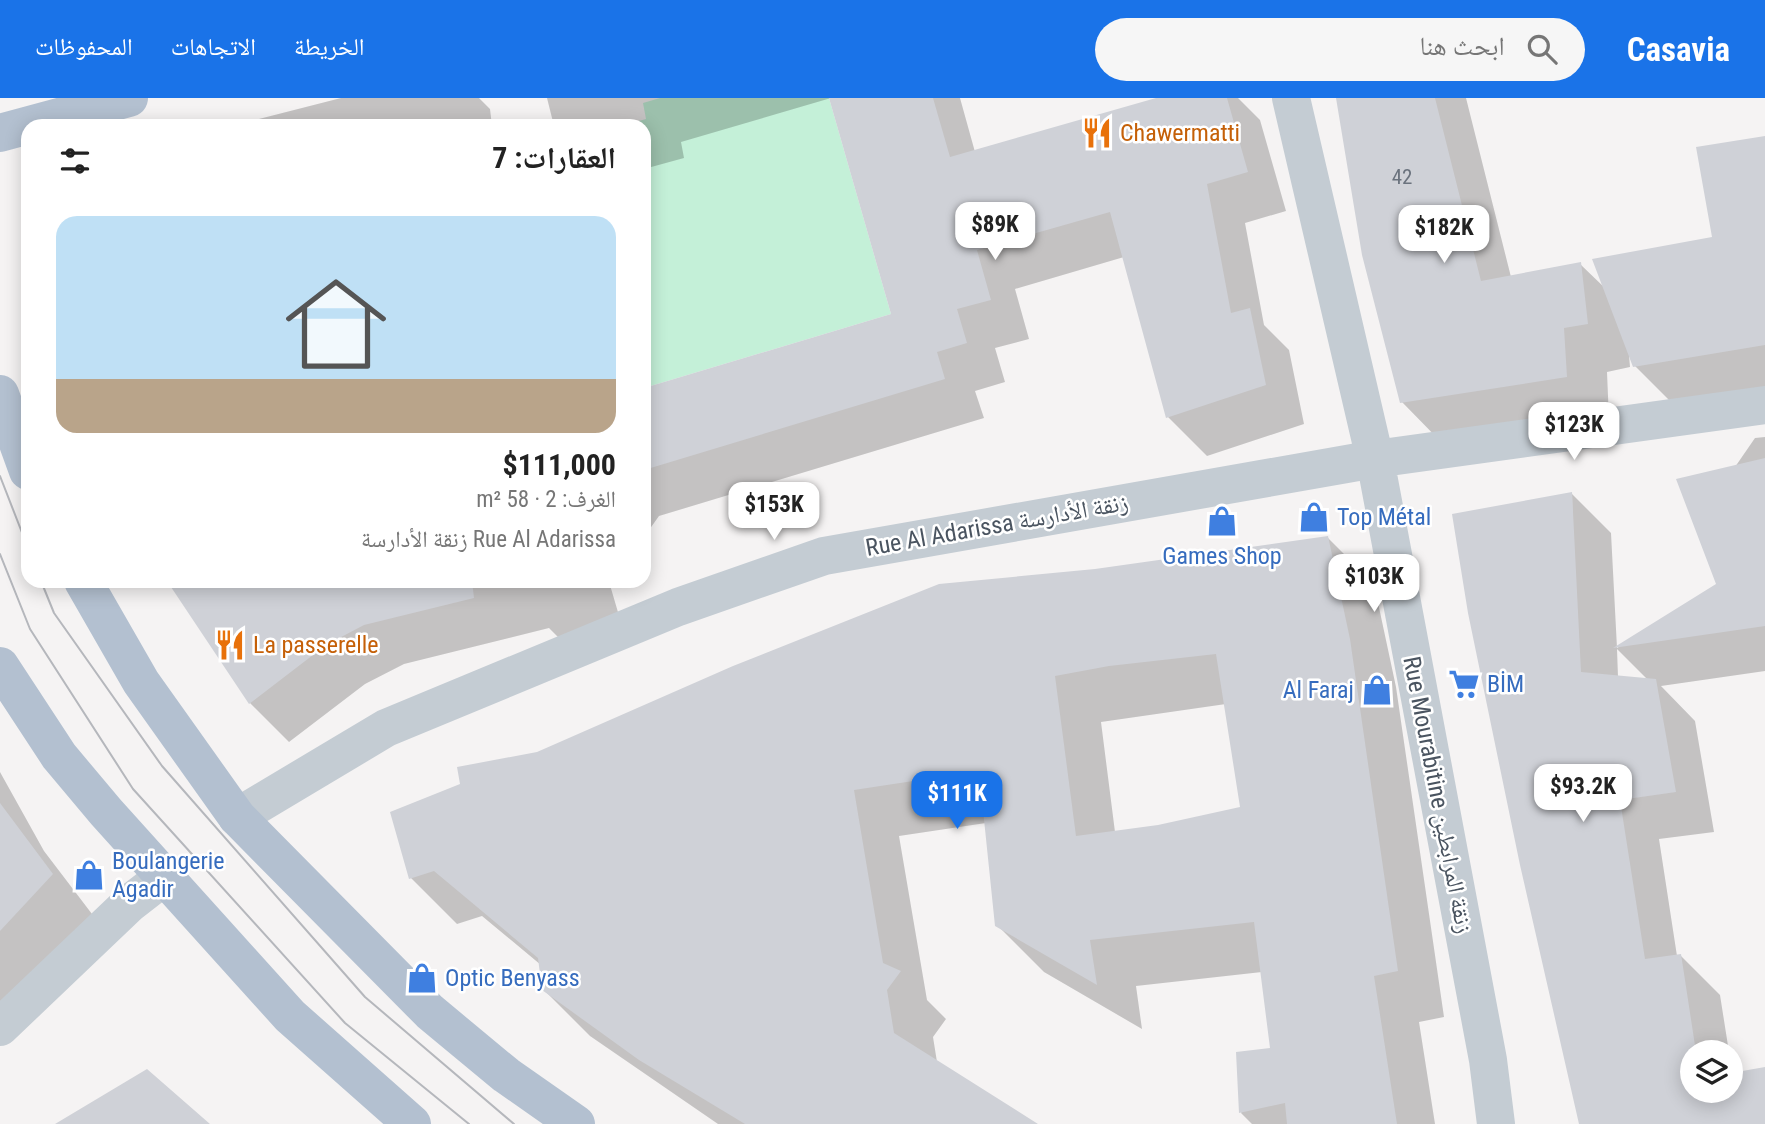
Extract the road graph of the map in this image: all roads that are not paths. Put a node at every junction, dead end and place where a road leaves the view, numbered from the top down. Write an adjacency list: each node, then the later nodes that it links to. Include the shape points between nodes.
1 (128, 98): 3 (main road)
2 (1291, 98): 9 (street, Rue Mourabitine زنقة المرابطين)
3 (51, 119)
4 (21, 127): 5 (main road)
5 (0, 133)
6 (0, 394): 8 (main road)
7 (1765, 405): 9 (street, Rue Al Adarissa زنقة الأدارسة)
8 (21, 452)
9 (1375, 459): 12 (street, Rue Al Adarissa زنقة الأدارسة, via 824,556 678,607 386,728); 17 (street, Rue Mourabitine زنقة المرابطين, via 1488,1060)
10 (87, 588): 12 (main road, via 141,682)
11 (0, 666): 13 (main road, via 59,756)
12 (237, 817): 16 (main road, via 430,1012 506,1075)
13 (165, 876): 14 (street, via 129,904); 15 (main road, via 290,1016)
14 (0, 1027)
15 (412, 1124)
16 (576, 1124)
17 (1496, 1124)

